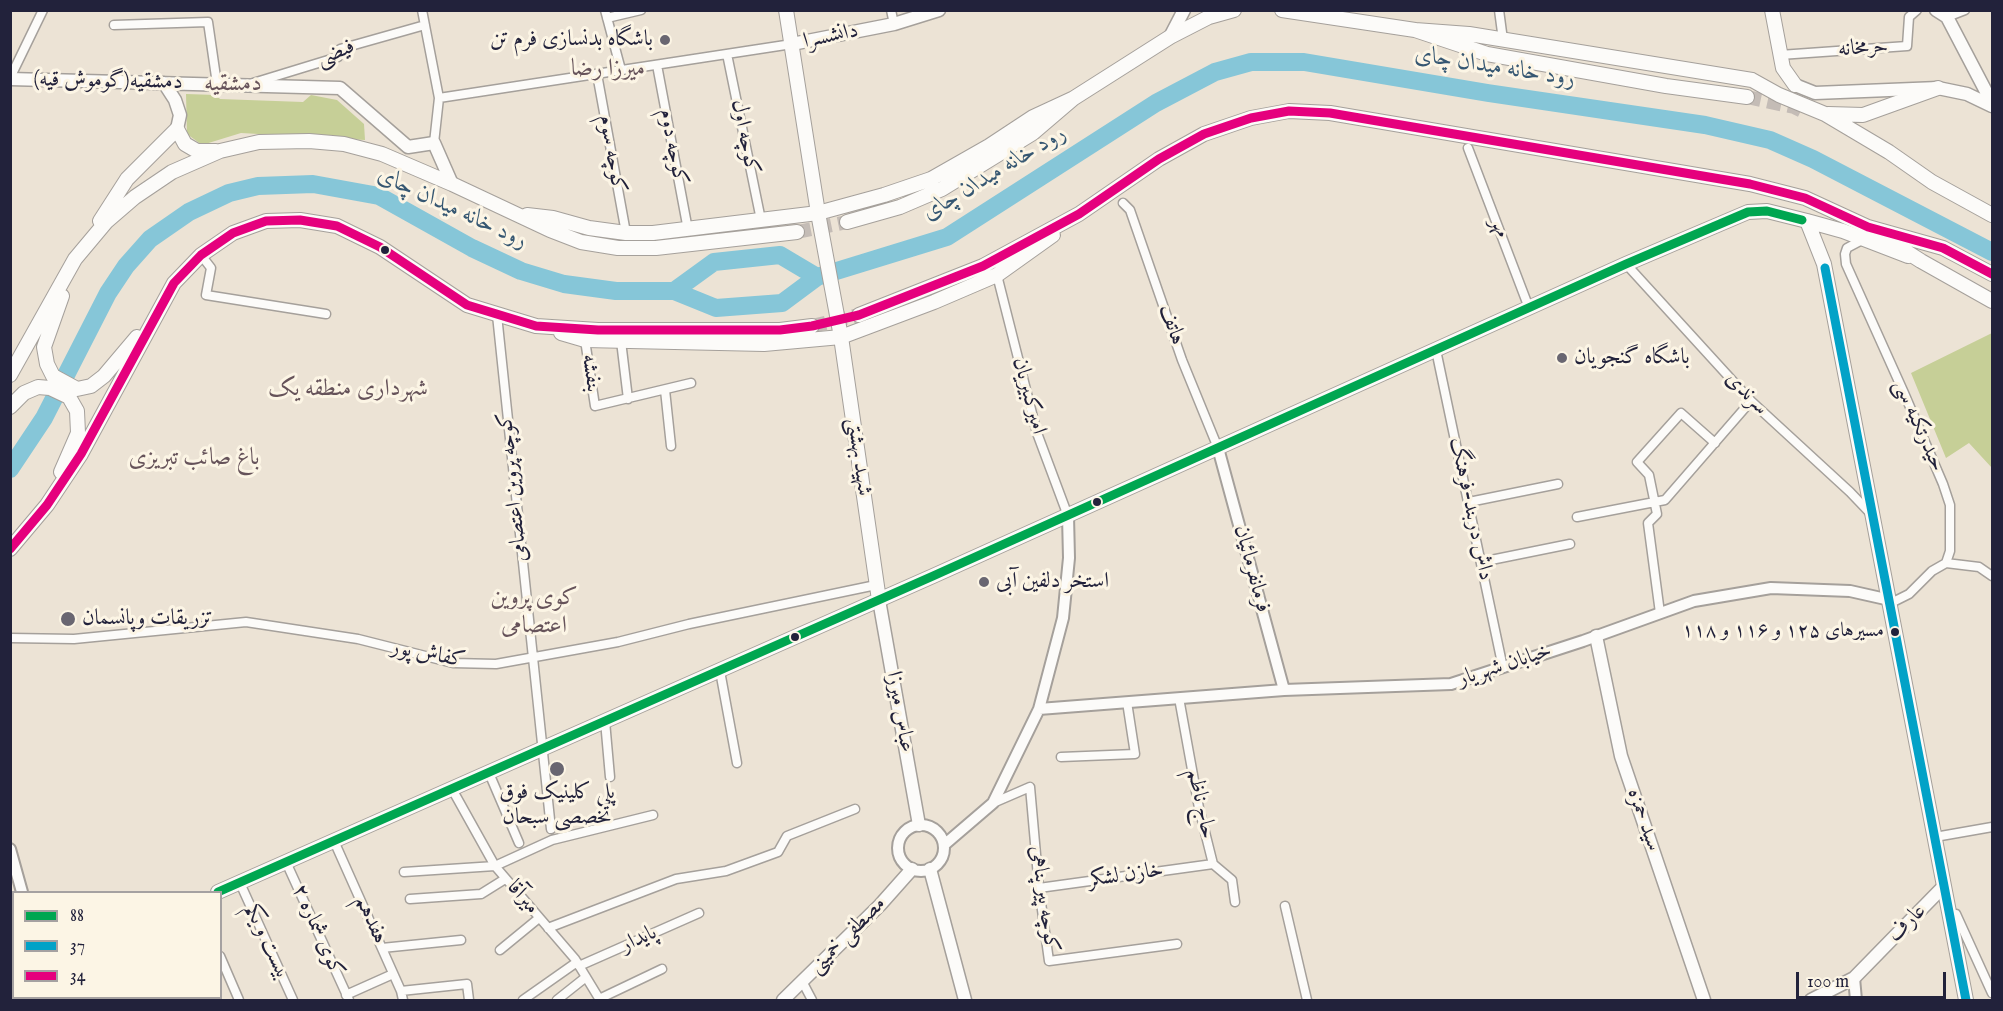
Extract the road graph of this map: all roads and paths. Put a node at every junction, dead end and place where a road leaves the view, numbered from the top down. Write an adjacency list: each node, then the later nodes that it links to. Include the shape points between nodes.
1 (43, 10): 28 (street)
2 (422, 10): 18 (street)
3 (641, 10): 14 (street)
4 (786, 10): 22 (main road)
5 (891, 10): 16 (street)
6 (939, 10): 16 (main road, دانشسرا)
7 (1184, 10): 20 (main road)
8 (1234, 10): 20 (main road, via 1209,17)
9 (1282, 10): 19 (main road)
10 (1499, 10): 21 (street)
11 (1772, 10): 24 (main road)
12 (1917, 10): 24 (street, حرمخانه, via 1910,17 1907,46)
13 (1965, 10): 15 (street)
14 (606, 14): 26 (street)
15 (1942, 14): 37 (main road)
16 (894, 24): 22 (main road, دانشسرا)
17 (114, 25): 30 (street, via 208,22)
18 (425, 25): 31 (street, فیضی, via 340,49 338,57); 35 (street)
19 (1415, 30): 21 (main road); 34 (main road, via 1487,54)
20 (1170, 37): 36 (main road)
21 (1503, 40): 38 (main road, via 1752,80)
22 (792, 44): 23 (street); 46 (main road)
23 (728, 54): 25 (street); 49 (street, کوچه اول)
24 (1780, 55): 32 (main road, via 1783,68)
25 (657, 65): 26 (street); 52 (street, کوچه دوم)
26 (621, 70): 27 (street)
27 (597, 74): 35 (street); 54 (street, کوچه سوم)
28 (10, 78): 29 (main road, دمشقیه(گوموش قیه))
29 (164, 83): 30 (main road, دمشقیه(گوموش قیه)); 39 (main road, via 176,100 180,115)
30 (217, 84): 31 (main road, دمشقیه(گوموش قیه))
31 (247, 85): 40 (main road, دمشقیه(گوموش قیه), via 340,88 408,147)
32 (1796, 85): 33 (main road, via 1815,93)
33 (1938, 88): 37 (main road); 38 (main road, via 1863,115)
34 (1747, 97)
35 (439, 98): 40 (street)
36 (1074, 98): 46 (main road, via 1033,117 931,178); 51 (main road, via 1033,133 942,189 900,207)
37 (1992, 104)
38 (1825, 114): 48 (main road)
39 (177, 129): 42 (main road, via 185,144 197,151); 57 (main road, via 127,179)
40 (434, 142): 43 (main road)
41 (1468, 148): 62 (street, مهر)
42 (220, 151): 43 (main road, via 259,142 344,144 382,154); 57 (main road, via 172,172 135,197 106,222)
43 (452, 184): 45 (main road)
44 (1123, 203): 81 (street, هاتف, via 1130,210 1182,360)
45 (515, 213): 53 (main road, via 581,242 618,248 656,248); 54 (main road)
46 (818, 213): 49 (main road); 69 (main road, شهید بهشتى)
47 (1079, 214): 55 (main road, via 1159,159 1204,134 1251,118 1289,111 1330,114 1750,184 1805,198); 60 (main road); 66 (main road, via 983,266)
48 (1992, 215)
49 (760, 220): 52 (main road)
50 (1807, 221): 55 (main road); 58 (main road, via 1767,211 1748,212); 88 (main road, via 1824,264)
51 (847, 222)
52 (688, 230): 54 (main road)
53 (797, 232)
54 (626, 233)
55 (1866, 233): 59 (main road, via 1943,248); 61 (main road); 92 (street, حیدرتکیه سی, via 1847,248 1845,264 1943,484 1950,505 1950,551)
56 (201, 255): 63 (main road, via 174,283); 64 (street, via 212,268 206,295); 65 (main road, via 233,233 266,221 300,220 337,226 380,247 467,305)
57 (75, 259): 63 (main road, via 44,347 53,376 77,389 91,386); 73 (main road)
58 (1626, 264): 62 (main road); 77 (street, سرندی)
59 (1992, 274)
60 (997, 275): 69 (main road); 86 (street, امیرکبیریان, via 1037,433)
61 (1992, 301)
62 (1529, 308): 72 (main road)
63 (156, 314): 85 (main road, via 81,454)
64 (326, 314)
65 (496, 315): 67 (main road); 100 (street, کوچه پروین اعتصامی)
66 (859, 315)
67 (536, 326): 68 (main road, via 598,330 780,330); 70 (main road)
68 (812, 326)
69 (841, 337): 71 (main road, via 764,344); 94 (main road, شهید بهشتى)
70 (585, 340): 71 (main road); 76 (street, بنفشه, via 595,406)
71 (621, 341): 76 (street)
72 (1436, 350): 81 (main road); 83 (street, داش دربند-فرهنگ)
73 (10, 375)
74 (690, 383): 75 (street)
75 (665, 390): 76 (street); 80 (street)
76 (628, 399)
77 (1751, 401): 79 (street); 88 (street, سرندی)
78 (10, 407): 85 (main road, via 24,393 38,387 69,397 77,411 78,433)
79 (1714, 443): 84 (street, via 1665,500); 84 (street, via 1681,412 1637,462 1649,475)
80 (671, 446)
81 (1218, 448): 86 (main road); 103 (street, فرمانفرمائیان)
82 (1558, 484): 83 (street)
83 (1468, 502): 91 (street, داش دربند-فرهنگ)
84 (1655, 502): 87 (street); 97 (street, via 1657,514 1648,523)
85 (47, 504): 90 (main road)
86 (1068, 516): 95 (main road); 106 (street, via 1069,558 1063,618)
87 (1576, 517)
88 (1874, 517): 96 (main road)
89 (1570, 544): 91 (street)
90 (10, 549)
91 (1481, 562): 101 (street, داش دربند-فرهنگ)
92 (1946, 563): 93 (street, via 1979,567); 96 (street, via 1932,571 1910,594)
93 (1992, 576)
94 (876, 585): 95 (main road, شهید بهشتى); 100 (street, کفاش پور)
95 (879, 600): 102 (main road); 117 (main road, عباس میرزا)
96 (1890, 600): 97 (street, خیابان شهریار, via 1850,591 1771,588 1694,601); 120 (main road)
97 (1660, 613): 98 (street, خیابان شهریار)
98 (1596, 636): 101 (street, خیابان شهریار); 169 (main road, سید حمزه, via 1621,756)
99 (10, 638): 100 (street, کفاش پور, via 74,639 246,622 358,639 453,663 496,664)
100 (532, 658): 108 (street, کوچه پروین اعتصامی)
101 (1503, 668): 103 (street, خیابان شهریار, via 1451,684)
102 (720, 671): 107 (main road); 110 (street)
103 (1284, 690): 104 (street, خیابان شهریار)
104 (1179, 698): 105 (street, خیابان شهریار); 126 (street, حاج ناظم)
105 (1127, 702): 106 (street, خیابان شهریار); 109 (street, via 1135,754)
106 (1039, 709): 114 (street)
107 (605, 721): 108 (main road); 112 (street)
108 (542, 749): 111 (main road); 119 (street, کوچه پروین اعتصامی)
109 (1061, 757)
110 (737, 763)
111 (489, 773): 113 (main road); 122 (street)
112 (610, 777)
113 (452, 789): 121 (main road); 127 (street, میرآقا)
114 (993, 803): 123 (street); 134 (street, کوچه پیر پناهی, via 1030,787)
115 (855, 809): 143 (street, via 787,836 778,852 726,871 676,879)
116 (653, 815): 127 (street, via 552,840)
117 (919, 825): 123 (street, via 937,832); 128 (street, via 905,831 898,844 901,859)
118 (1992, 826): 120 (street)
119 (551, 829)
120 (1935, 837): 133 (main road)
121 (334, 841): 125 (main road); 146 (street, هفدهم)
122 (519, 843)
123 (944, 845): 129 (street, via 941,859)
124 (10, 849): 135 (street)
125 (286, 862): 132 (main road); 157 (street, کوی شماره ۲)
126 (1213, 864): 134 (street, خازن لشکر); 138 (street, حاج ناظم, via 1232,880)
127 (495, 866): 130 (street); 131 (street, میرآقا)
128 (912, 869): 129 (street); 154 (main road, مصطفی خمینی)
129 (930, 869): 167 (main road)
130 (404, 872)
131 (505, 879): 137 (street, via 481,894); 142 (street, میرآقا)
132 (240, 883): 136 (main road); 159 (street, بیست و یکم)
133 (1944, 886): 141 (main road); 153 (main road, عارف)
134 (1039, 888): 145 (street, کوچه پیر پناهی, via 1049,961)
135 (22, 891)
136 (220, 891)
137 (410, 899)
138 (1235, 902)
139 (1285, 906): 168 (street)
140 (699, 913): 149 (street, پایدار)
141 (1950, 915): 156 (street, via 1956,914); 172 (main road)
142 (539, 918): 143 (street, میرآقا); 147 (street)
143 (548, 928): 149 (street, میرآقا)
144 (461, 940): 146 (street)
145 (1178, 944)
146 (382, 948): 151 (street, هفدهم)
147 (500, 950)
148 (222, 961): 158 (street)
149 (578, 964): 152 (street, میرآقا); 162 (street, پایدار)
150 (662, 969): 164 (street)
151 (393, 974): 155 (street, هفدهم); 157 (street)
152 (586, 977): 163 (street); 164 (street, میرآقا)
153 (1854, 978): 170 (main road, عارف); 171 (street)
154 (802, 981): 165 (main road, مصطفی خمینی); 166 (street)
155 (401, 991): 160 (street, هفدهم); 161 (street, via 467,984)
156 (1992, 993)
157 (347, 998)
158 (239, 1000)
159 (293, 1000)
160 (403, 1000)
161 (469, 1000)
162 (523, 1000)
163 (557, 1000)
164 (600, 1000)
165 (783, 1000)
166 (812, 1000)
167 (965, 1000)
168 (1307, 1000)
169 (1704, 1000)
170 (1811, 1000)
171 (1856, 1000)
172 (1966, 1000)

